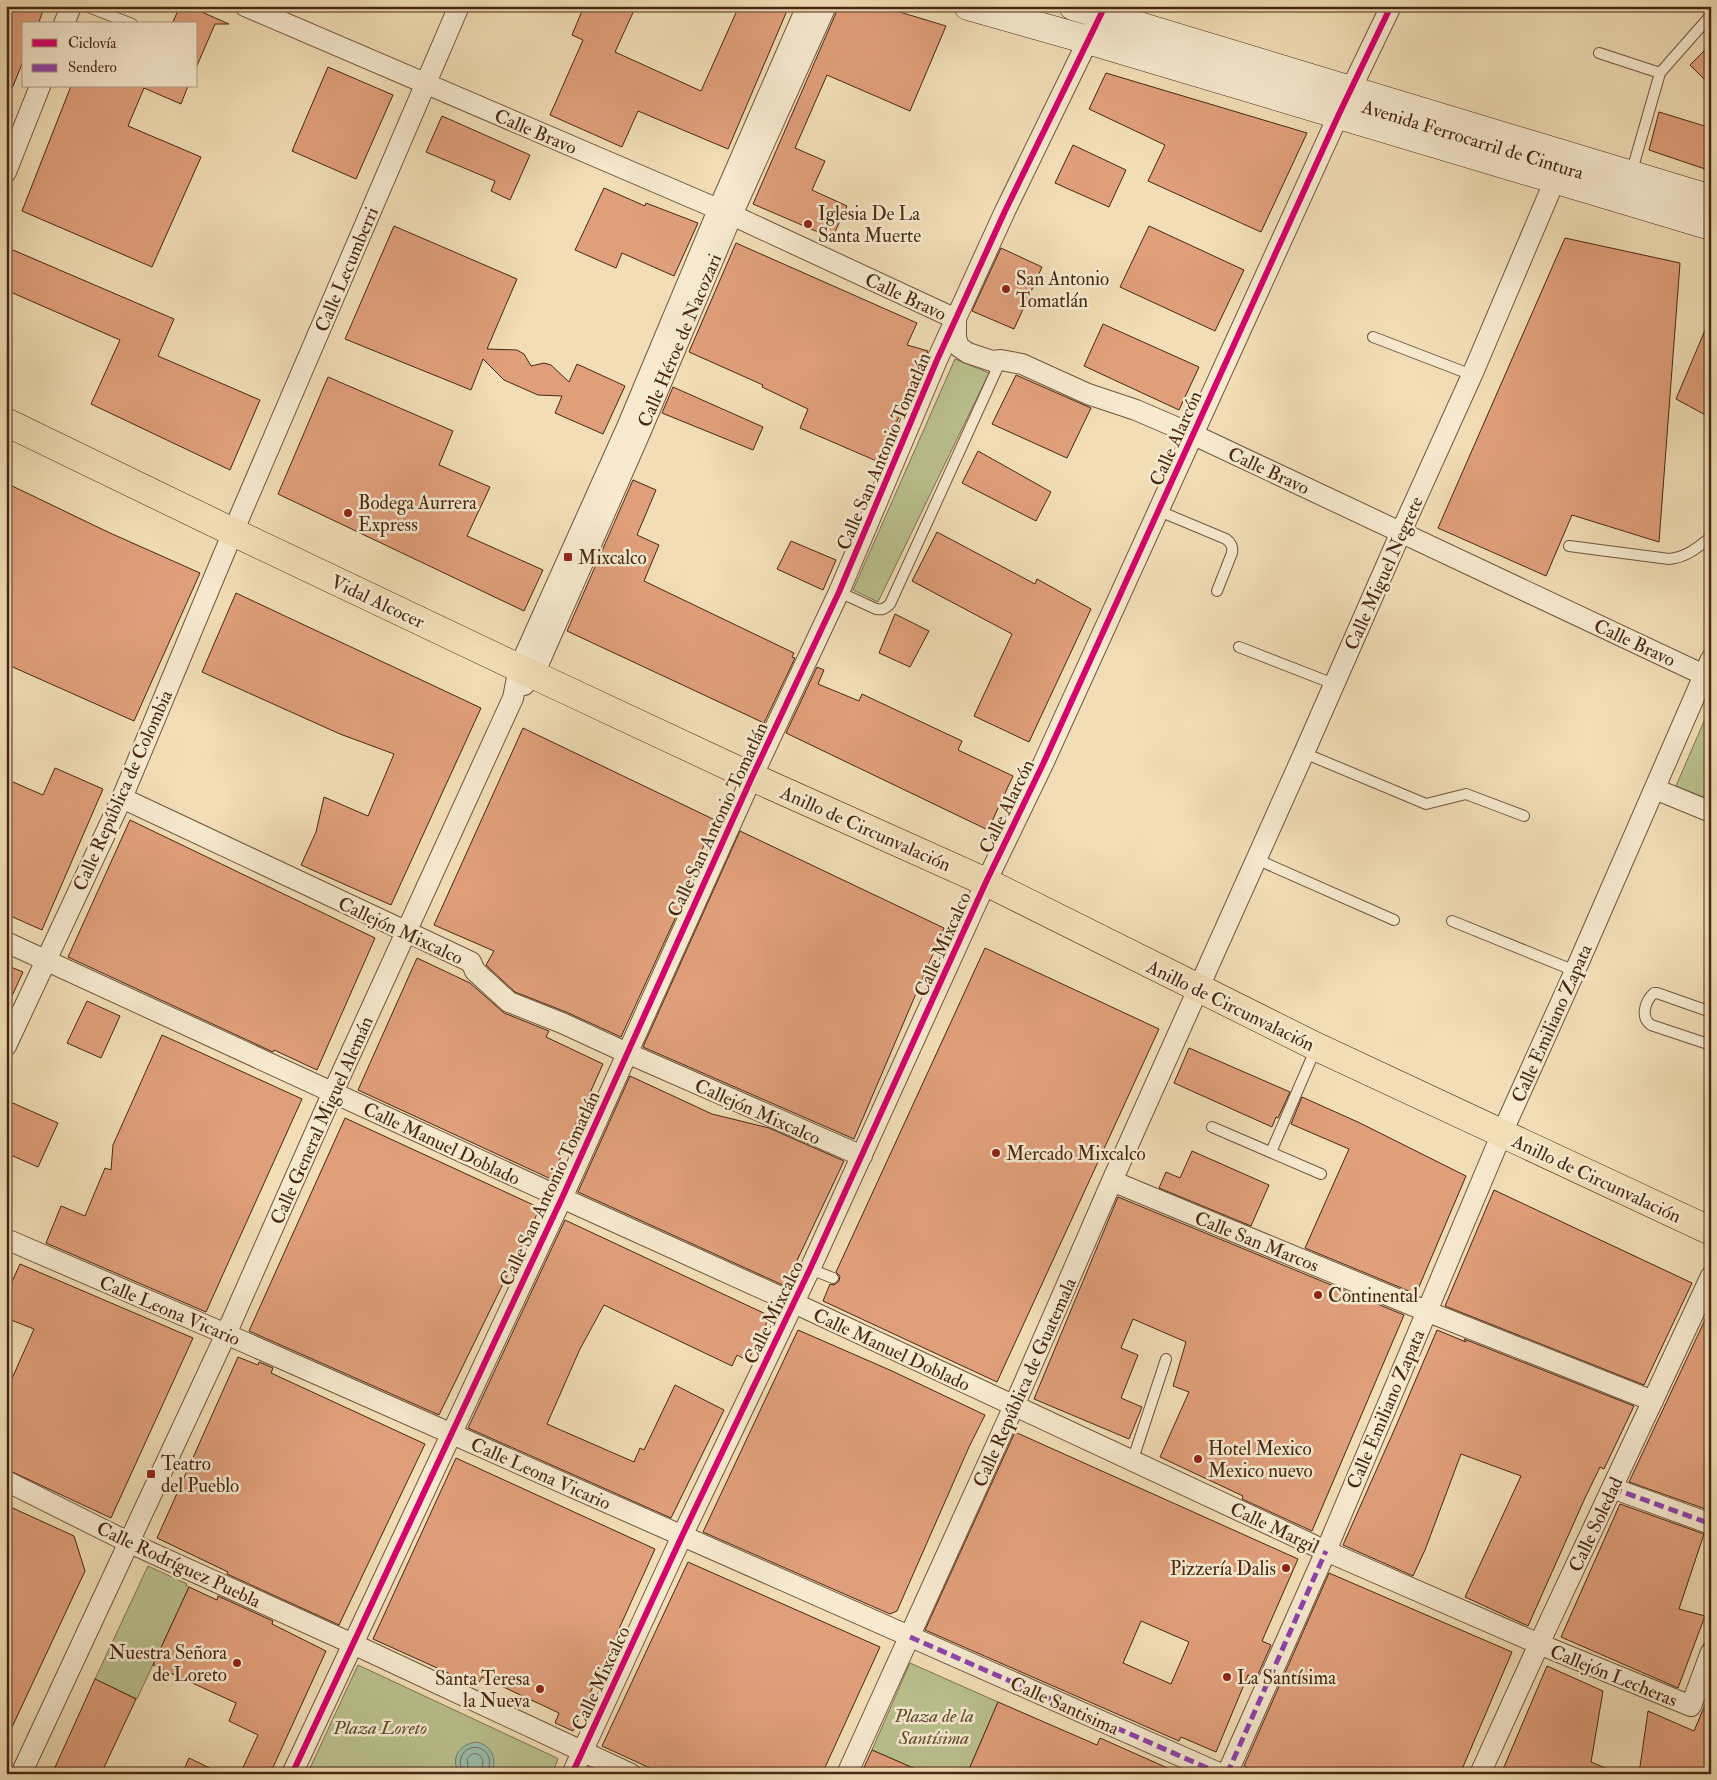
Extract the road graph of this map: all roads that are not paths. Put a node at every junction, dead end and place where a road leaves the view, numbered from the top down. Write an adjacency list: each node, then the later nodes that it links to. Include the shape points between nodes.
1 (71, 6): 12 (street)
2 (86, 6): 13 (lane)
3 (245, 6): 17 (street, Calle Bravo)
4 (459, 6): 17 (street, Calle Lecumberri)
5 (807, 6): 26 (street, Calle Héroe de Nacozari)
6 (826, 6): 26 (street, Calle Héroe de Nacozari)
7 (968, 6): 14 (street, Avenida Ferrocarril de Cintura)
8 (1073, 6): 10 (street, Avenida Ferrocarril de Cintura)
9 (1391, 6): 19 (street, Calle Alarcón)
10 (1103, 10): 14 (street, Calle San Antonio Tomatlán); 19 (street, Avenida Ferrocarril de Cintura)
11 (1711, 15): 16 (lane)
12 (65, 22)
13 (127, 22)
14 (1088, 40): 20 (street, Avenida Ferrocarril de Cintura); 28 (street, Calle San Antonio Tomatlán)
15 (1599, 53): 16 (lane)
16 (1660, 73): 23 (lane)
17 (426, 84): 26 (street, Calle Bravo); 35 (street, Calle Lecumberri)
18 (39, 88): 22 (street)
19 (1350, 90): 20 (street, Calle Alarcón); 21 (street, Avenida Ferrocarril de Cintura)
20 (1339, 114): 24 (street, Avenida Ferrocarril de Cintura); 33 (street, Calle Alarcón)
21 (1566, 155): 23 (street, Avenida Ferrocarril de Cintura); 24 (street, Calle Miguel Negrete)
22 (6, 172)
23 (1630, 175): 25 (street, Avenida Ferrocarril de Cintura)
24 (1556, 180): 27 (street, Avenida Ferrocarril de Cintura); 31 (street, Calle Miguel Negrete)
25 (1711, 199)
26 (725, 213): 28 (street, Calle Bravo); 43 (street, Calle Héroe de Nacozari, via 627,426)
27 (1711, 226)
28 (956, 319): 30 (street, Calle Bravo, via 959,347 980,358); 40 (street, Calle San Antonio Tomatlán)
29 (1373, 337): 31 (lane)
30 (1001, 360): 33 (street, Calle Bravo, via 1022,364 1088,394); 40 (lane, via 890,604 881,610 876,609)
31 (1472, 375): 36 (street, Calle Miguel Negrete)
32 (6, 422): 35 (main road, Vidal Alcocer)
33 (1194, 435): 34 (street, Calle Alarcón); 36 (street, Calle Bravo)
34 (1159, 511): 39 (lane, via 1230,542 1232,553); 52 (street, Calle Alarcón)
35 (233, 532): 43 (main road, Vidal Alcocer); 48 (street, Calle República de Colombia)
36 (1401, 532): 42 (street, Calle Bravo); 44 (street, Calle Miguel Negrete)
37 (1711, 537): 38 (lane, via 1689,554 1670,560)
38 (1569, 546)
39 (1217, 591)
40 (839, 592): 46 (street, Calle San Antonio Tomatlán)
41 (1239, 647): 44 (lane)
42 (1708, 667): 47 (street, Calle Emiliano Zapata)
43 (526, 671): 46 (main road, Vidal Alcocer); 55 (street, Calle General Miguel Alemán)
44 (1334, 684): 45 (street, Calle Miguel Negrete)
45 (1304, 753): 50 (lane, via 1426,804 1466,794); 51 (street, Calle Miguel Negrete)
46 (752, 777): 52 (main road, Anillo de Circunvalación); 64 (street, Calle San Antonio Tomatlán)
47 (1655, 789): 49 (street); 58 (street, Calle Emiliano Zapata)
48 (122, 798): 55 (street, Callejón Mixcalco); 57 (street, Calle República de Colombia)
49 (1711, 812)
50 (1524, 816)
51 (1256, 859): 53 (lane); 59 (street, Calle Miguel Negrete)
52 (986, 882): 59 (main road, Anillo de Circunvalación); 69 (street, Calle Mixcalco)
53 (1394, 920)
54 (1452, 921): 58 (lane)
55 (405, 932): 64 (street, Callejón Mixcalco, via 471,962 475,971 509,1002); 65 (street, Calle General Miguel Alemán)
56 (6, 942): 57 (street, Calle Manuel Doblado)
57 (45, 960): 62 (street, Calle República de Colombia); 65 (street, Calle Manuel Doblado)
58 (1575, 971): 67 (street, Calle Emiliano Zapata)
59 (1198, 989): 63 (main road, Anillo de Circunvalación); 71 (street, Calle República de Guatemala)
60 (1711, 1012): 61 (lane, via 1657,992 1649,998 1645,1017 1651,1025)
61 (1711, 1045)
62 (6, 1046)
63 (1316, 1047): 67 (main road, Anillo de Circunvalación); 68 (lane)
64 (627, 1054): 69 (street, Callejón Mixcalco); 72 (street, Calle San Antonio Tomatlán)
65 (333, 1092): 72 (street, Calle Manuel Doblado); 80 (street, Calle General Miguel Alemán)
66 (1212, 1127): 68 (lane)
67 (1502, 1133): 73 (main road, Anillo de Circunvalación); 79 (street, Calle Emiliano Zapata)
68 (1271, 1152): 70 (lane)
69 (862, 1156): 75 (street, Calle Mixcalco)
70 (1320, 1174)
71 (1112, 1181): 79 (street, Calle San Marcos); 83 (street, Calle República de Guatemala)
72 (562, 1198): 78 (street, Calle Manuel Doblado); 84 (street, Calle San Antonio Tomatlán)
73 (1711, 1231)
74 (6, 1239): 80 (street, Calle Leona Vicario)
75 (810, 1269): 77 (lane); 78 (street, Calle Mixcalco)
76 (1711, 1276): 82 (street, Calle Soledad)
77 (833, 1278)
78 (794, 1303): 83 (street, Calle Manuel Doblado); 89 (street, Calle Mixcalco)
79 (1426, 1311): 82 (street, Calle San Marcos); 91 (street, Calle Emiliano Zapata)
80 (226, 1334): 84 (street, Calle Leona Vicario); 90 (street, Calle General Miguel Alemán)
81 (1166, 1360): 85 (lane)
82 (1653, 1401): 87 (street, Calle Soledad)
83 (1014, 1406): 85 (street, Calle Margil); 92 (street, Calle República de Guatemala)
84 (452, 1434): 89 (street, Calle Leona Vicario); 93 (street, Calle San Antonio Tomatlán)
85 (1132, 1462): 91 (street, Calle Margil)
86 (6, 1481): 90 (street, Calle Rodríguez Puebla)
87 (1612, 1488): 88 (street); 94 (street, Calle Soledad)
88 (1711, 1524)
89 (682, 1536): 92 (street, Calle Leona Vicario); 96 (street, Calle Mixcalco)
90 (130, 1543): 93 (street, Calle Rodríguez Puebla); 97 (street, Calle General Miguel Alemán)
91 (1326, 1551): 94 (street, Calle Margil); 103 (street, Calle Emiliano Zapata)
92 (910, 1637): 101 (street, Calle República de Guatemala); 102 (street, Calle Santisima)
93 (353, 1644): 96 (street, Calle Rodríguez Puebla); 98 (street, Calle San Antonio Tomatlán)
94 (1539, 1644): 95 (street, Callejón Lecheras, via 1690,1706); 104 (street, Calle Soledad)
95 (1711, 1652)
96 (582, 1752): 99 (street, Calle Mixcalco); 100 (street, Calle Rodríguez Puebla)
97 (21, 1774)
98 (292, 1774)
99 (572, 1774)
100 (631, 1774)
101 (847, 1774)
102 (1221, 1774)
103 (1227, 1774)
104 (1480, 1774)

